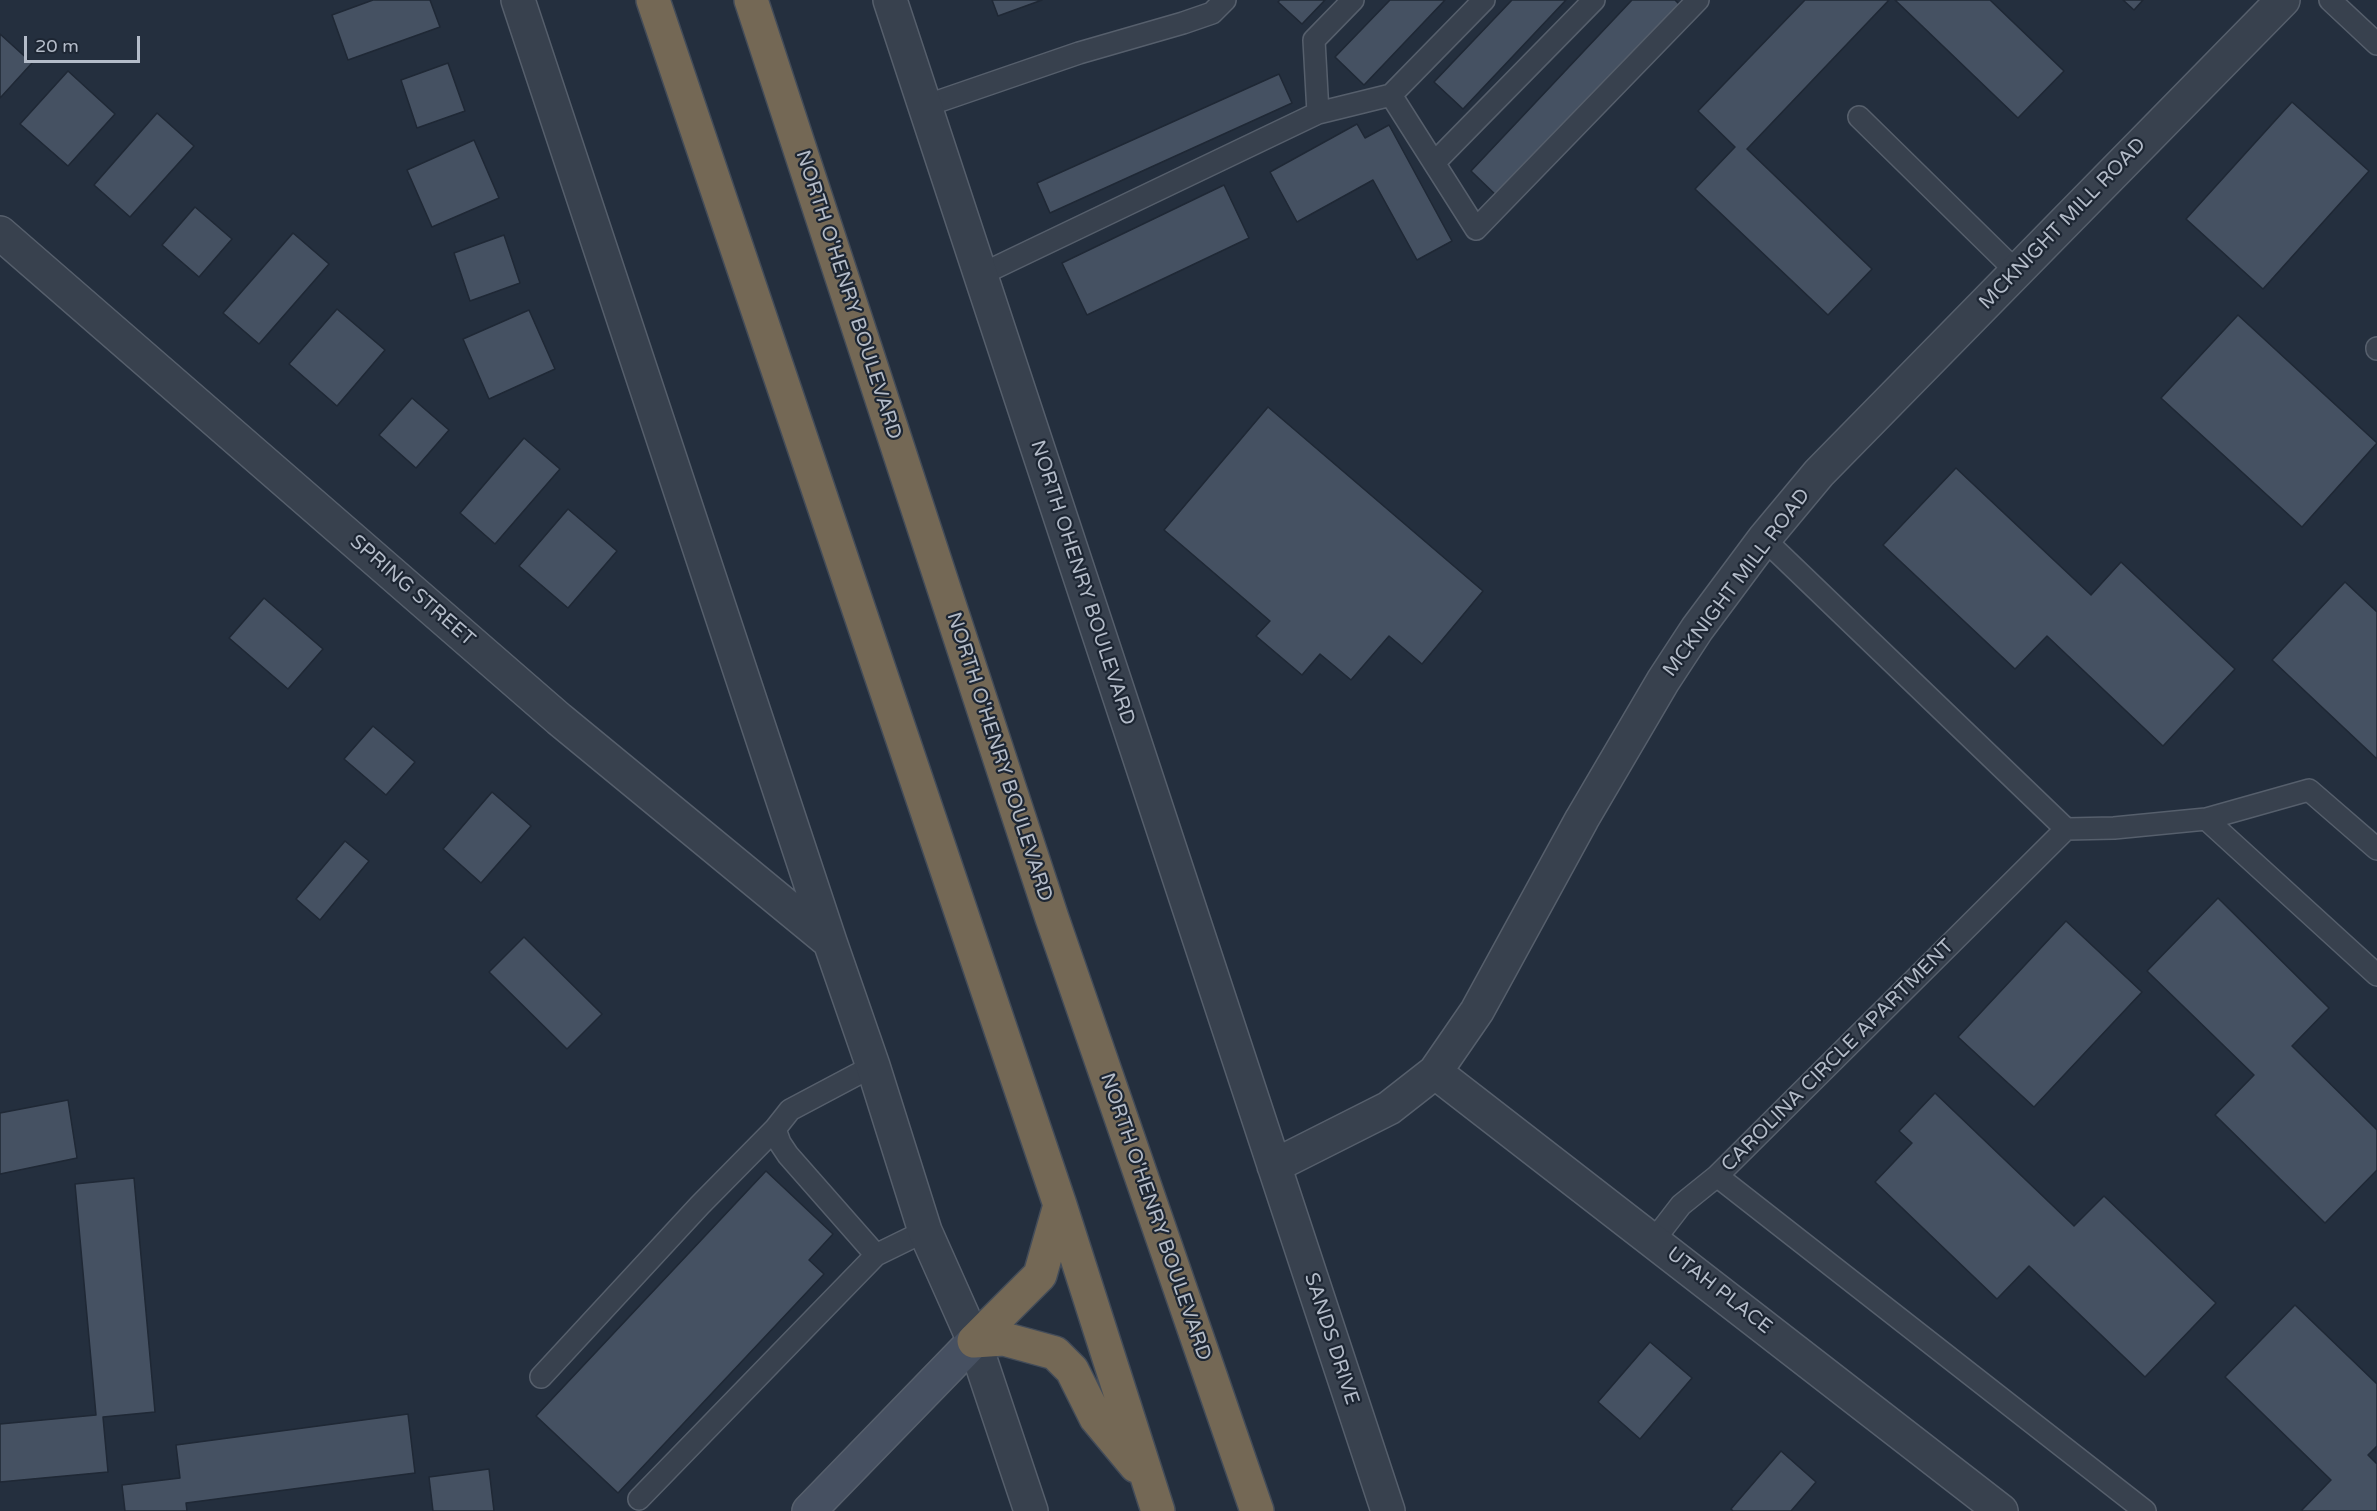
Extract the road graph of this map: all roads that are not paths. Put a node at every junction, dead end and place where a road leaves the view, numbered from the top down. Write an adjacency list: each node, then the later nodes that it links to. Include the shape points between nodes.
1 (518, 0): 25 (street)
2 (653, 0): 32 (highway)
3 (751, 0): 43 (highway, NORTH O'HENRY BOULEVARD, via 1056,929)
4 (890, 0): 14 (street, NORTH OHENRY BOULEVARD)
5 (1353, 0): 15 (lane, via 1314,40)
6 (1484, 0): 13 (lane)
7 (1594, 0): 17 (lane)
8 (1698, 0): 17 (lane, via 1476,229)
9 (2283, 0): 19 (street, MCKNIGHT MILL ROAD)
10 (2330, 0): 12 (lane)
11 (1218, 6): 14 (lane, via 1183,23 1079,53)
12 (2377, 44)
13 (1391, 95): 15 (lane); 17 (lane)
14 (925, 106): 20 (street, NORTH OHENRY BOULEVARD)
15 (1318, 113): 20 (lane)
16 (1859, 117): 19 (lane)
17 (1434, 163)
18 (0, 233): 25 (street, SPRING STREET, via 550,711)
19 (2017, 272): 21 (street, MCKNIGHT MILL ROAD, via 1819,473)
20 (981, 275): 30 (street, NORTH OHENRY BOULEVARD)
21 (1764, 539): 23 (lane); 28 (street, MCKNIGHT MILL ROAD, via 1663,681 1477,1011)
22 (2206, 819): 23 (lane); 24 (lane, via 2309,790); 26 (lane)
23 (2066, 829): 31 (lane, CAROLINA CIRCLE APARTMENT)
24 (2377, 849)
25 (830, 942): 27 (street)
26 (2377, 975)
27 (873, 1066): 29 (lane, via 789,1110); 33 (street)
28 (1435, 1072): 30 (street, MCKNIGHT MILL ROAD, via 1389,1108); 34 (street, UTAH PLACE)
29 (775, 1129): 35 (lane, via 788,1155); 37 (lane)
30 (1274, 1166): 44 (street, SANDS DRIVE)
31 (1717, 1176): 34 (lane, via 1681,1205); 46 (lane, CAROLINA CIRCLE APARTMENT)
32 (1060, 1205): 36 (highway, via 1040,1275); 38 (highway)
33 (925, 1231): 35 (lane); 36 (street)
34 (1654, 1240): 45 (street, UTAH PLACE)
35 (876, 1255): 39 (lane)
36 (974, 1341): 38 (highway, via 1004,1339 1054,1353 1072,1370 1096,1418); 40 (street); 41 (street)
37 (541, 1377)
38 (1147, 1480): 42 (highway)
39 (639, 1498)
40 (809, 1511)
41 (1031, 1511)
42 (1158, 1511)
43 (1257, 1511)
44 (1388, 1511)
45 (2001, 1511)
46 (2145, 1511)

